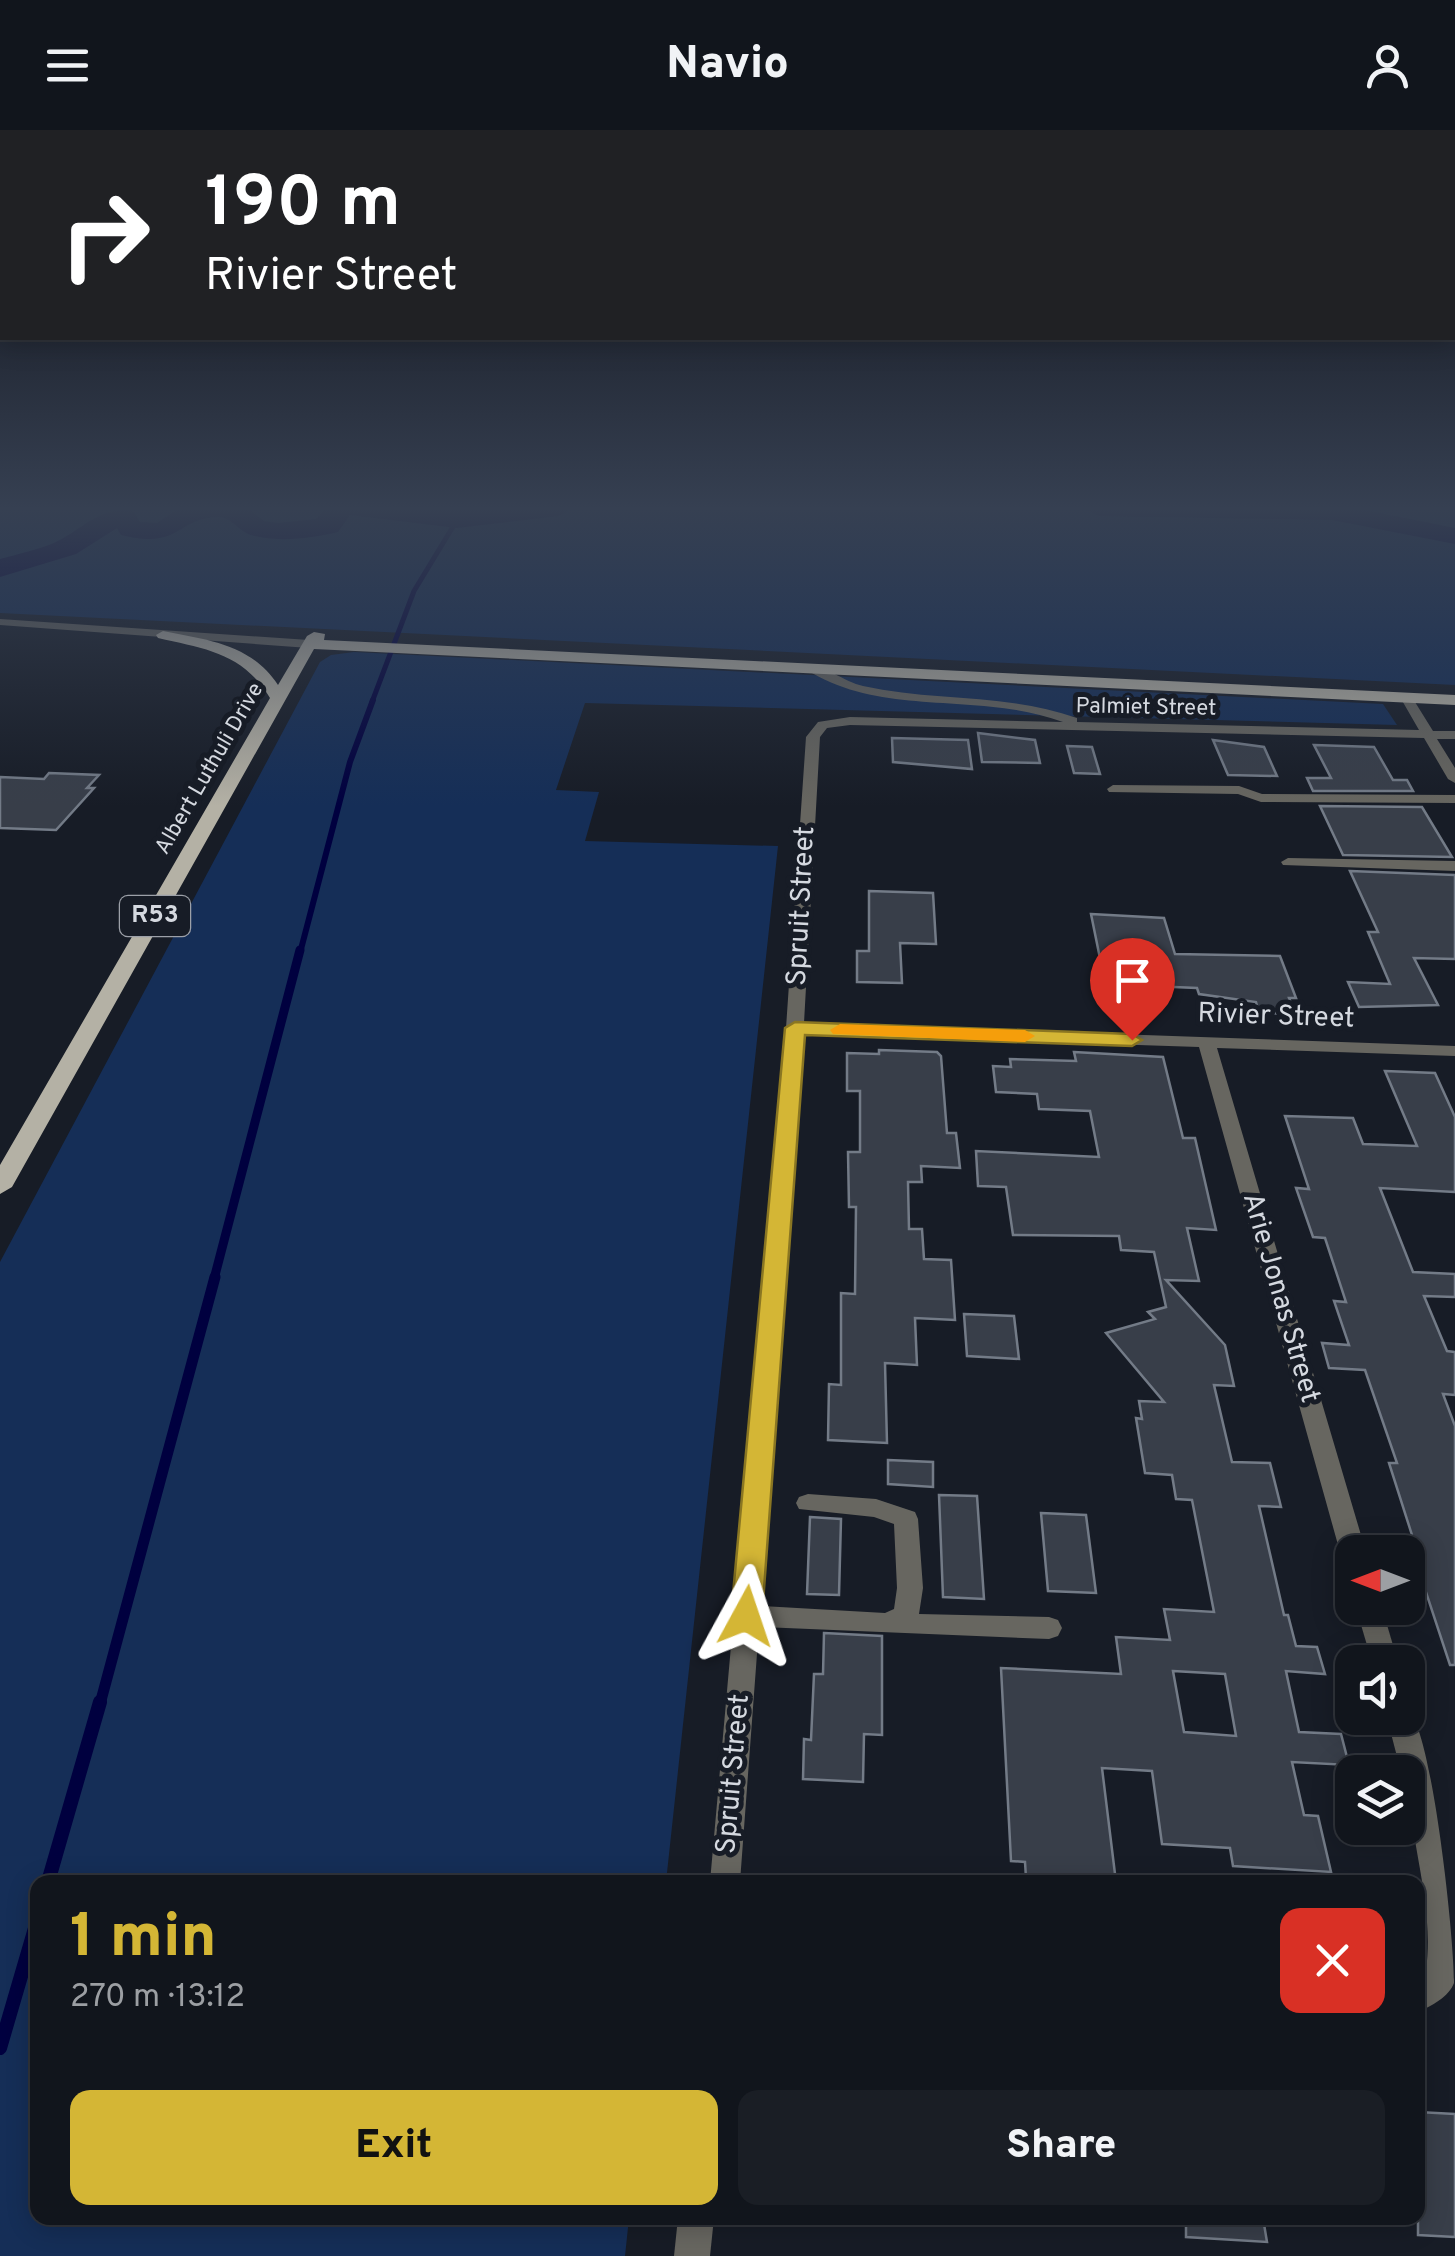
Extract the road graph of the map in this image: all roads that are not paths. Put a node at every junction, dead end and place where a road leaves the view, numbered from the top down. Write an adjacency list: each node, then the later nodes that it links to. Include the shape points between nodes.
1 (0, 622): 2 (street)
2 (23, 623): 3 (street); 4 (street)
3 (163, 634): 4 (street); 8 (main road, via 248,658 263,670)
4 (312, 640): 5 (main road); 8 (main road, Albert Luthuli Drive / R53)
5 (812, 667): 6 (street); 7 (main road)
6 (865, 688): 10 (street, Spruit Street); 11 (street, via 1012,702)
7 (1406, 697): 9 (main road); 12 (street)
8 (278, 700): 22 (main road, Albert Luthuli Drive / R53)
9 (1455, 700)
10 (836, 722): 11 (street, Palmiet Street); 19 (street, Spruit Street, via 823,724 812,744)
11 (1083, 726): 12 (street, Palmiet Street)
12 (1428, 734): 13 (street, Palmiet Street); 14 (street)
13 (1455, 735)
14 (1455, 779)
15 (1114, 789): 16 (lane)
16 (1455, 799)
17 (1288, 862): 18 (street)
18 (1455, 866)
19 (795, 1028): 20 (street, Rivier Street); 25 (street, Spruit Street)
20 (1207, 1042): 21 (street, Rivier Street); 24 (street, Arie Jonas Street)
21 (1455, 1051)
22 (0, 1187)
23 (808, 1503): 26 (street, via 876,1508 906,1519 906,1616)
24 (1348, 1535)
25 (746, 1616): 26 (street); 29 (street, Spruit Street)
26 (887, 1624): 27 (street)
27 (1048, 1628)
28 (1406, 1735): 30 (street, via 1450,1941 1440,1979)
29 (726, 1875)
30 (1425, 1991)
31 (695, 2225): 32 (street)
32 (692, 2256)

